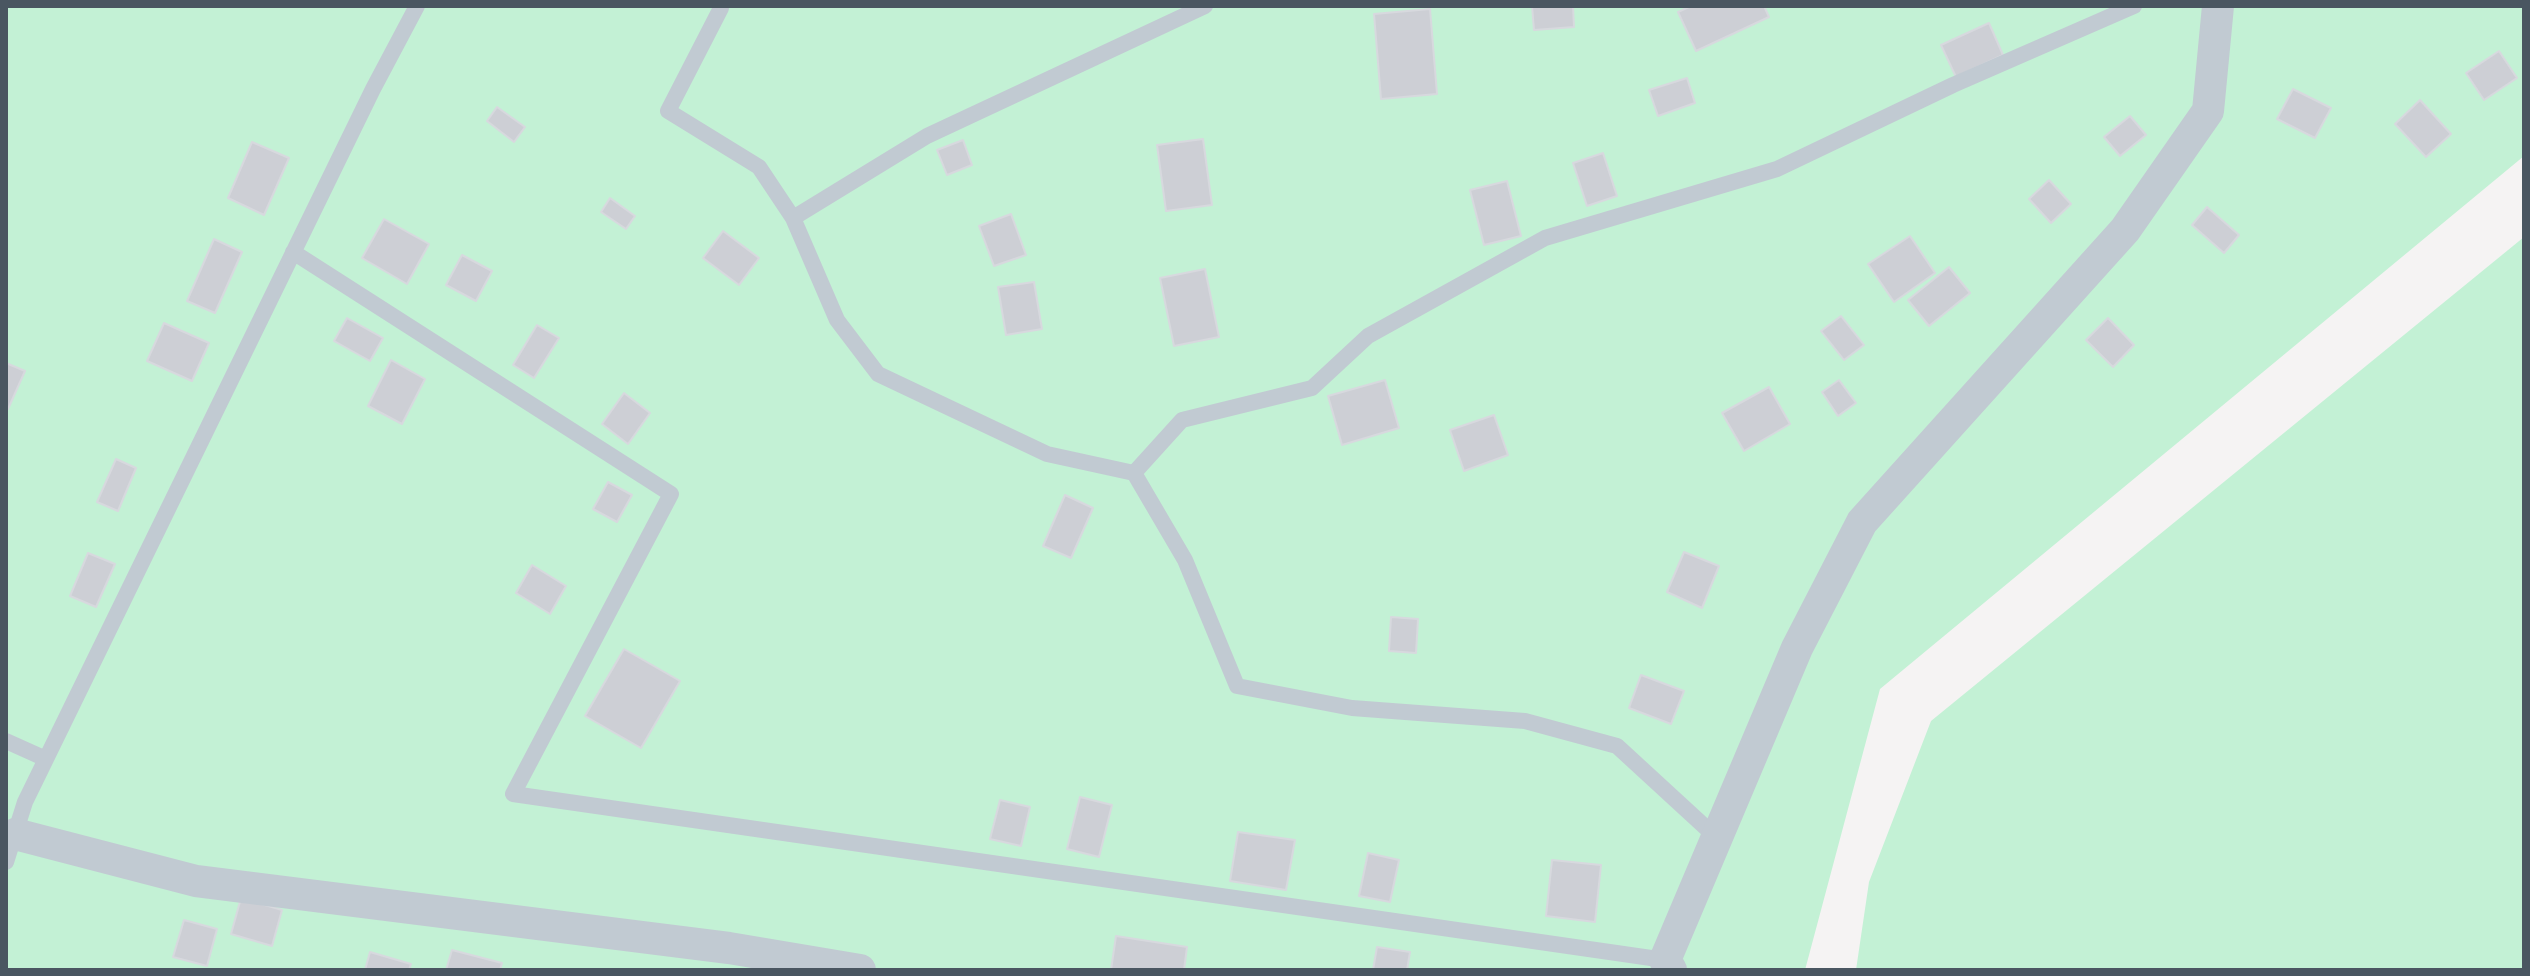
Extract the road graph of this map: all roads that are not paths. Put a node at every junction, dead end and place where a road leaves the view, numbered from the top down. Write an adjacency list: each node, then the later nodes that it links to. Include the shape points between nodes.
1 (417, 6): 7 (lane)
2 (1205, 6): 6 (lane, via 927,136)
3 (2134, 6): 8 (lane, via 1777,169 1545,238 1368,336 1312,388 1182,420)
4 (2218, 6): 11 (street, via 2208,111 2125,230 1862,522 1797,648)
5 (721, 8): 6 (lane, via 668,111 759,167)
6 (793, 218): 8 (lane, via 837,320 878,374 1047,454)
7 (293, 252): 10 (lane); 13 (lane, via 671,494 513,794)
8 (1134, 473): 11 (lane, via 1185,560 1237,686 1352,708 1525,721 1617,746)
9 (6, 741): 10 (lane)
10 (46, 759): 12 (lane)
11 (1716, 837): 13 (street)
12 (9, 852): 14 (street)
13 (1668, 965)
14 (860, 970)

